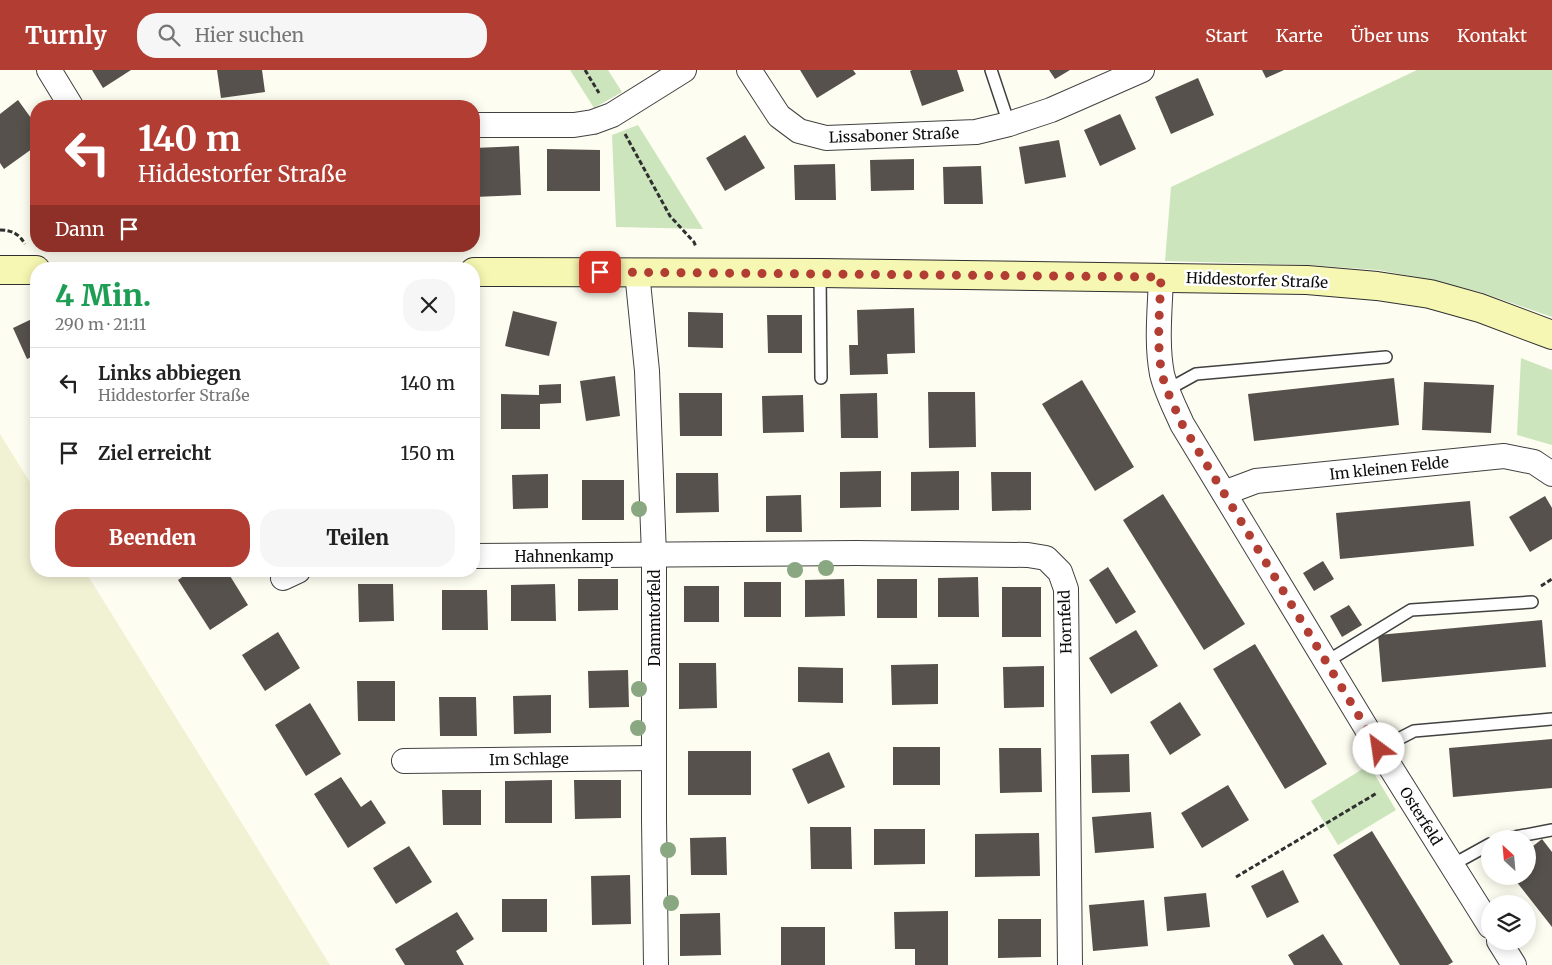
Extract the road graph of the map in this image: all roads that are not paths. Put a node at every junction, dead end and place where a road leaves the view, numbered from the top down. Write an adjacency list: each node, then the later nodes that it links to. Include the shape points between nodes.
1 (49, 70): 6 (street)
2 (684, 70): 8 (street, via 612,115 593,122)
3 (749, 70): 7 (street, Lissaboner Straße, via 779,116 799,131 826,138 976,132)
4 (991, 70): 7 (lane)
5 (1142, 70): 7 (street, Lissaboner Straße, via 1051,110)
6 (67, 100)
7 (1009, 124)
8 (480, 125)
9 (0, 270): 10 (street)
10 (30, 270)
11 (480, 272): 12 (street, Hiddestorfer Straße)
12 (637, 272): 13 (street, Hiddestorfer Straße); 21 (street, Dammtorfeld, via 647,371)
13 (820, 273): 14 (street, Hiddestorfer Straße); 17 (lane)
14 (1161, 277): 15 (street, Hiddestorfer Straße, via 1307,280 1377,286 1480,308); 18 (street, Osterfeld, via 1159,352)
15 (1552, 335)
16 (1386, 357): 18 (lane, via 1196,374)
17 (822, 378)
18 (1167, 390): 20 (street, Osterfeld, via 1182,424)
19 (1552, 474): 20 (street, Im kleinen Felde, via 1534,462 1504,456 1256,481)
20 (1224, 493): 24 (street, Osterfeld)
21 (654, 555): 22 (street, Hahnenkamp); 27 (street, Dammtorfeld); 36 (street, Hornfeld, via 1018,554 1046,558 1060,572 1066,588)
22 (480, 556)
23 (1532, 602): 24 (lane, via 1411,610)
24 (1326, 662): 26 (street, Osterfeld)
25 (1552, 719): 26 (lane, via 1414,731)
26 (1379, 749): 32 (street, Osterfeld)
27 (654, 758): 28 (street, Im Schlage); 35 (street, Dammtorfeld)
28 (404, 761)
29 (1552, 830): 30 (lane)
30 (1536, 833)
31 (1481, 849): 32 (lane)
32 (1452, 865): 33 (street, Osterfeld)
33 (1481, 912)
34 (1505, 950): 37 (street)
35 (656, 965)
36 (1070, 965)
37 (1514, 965)

